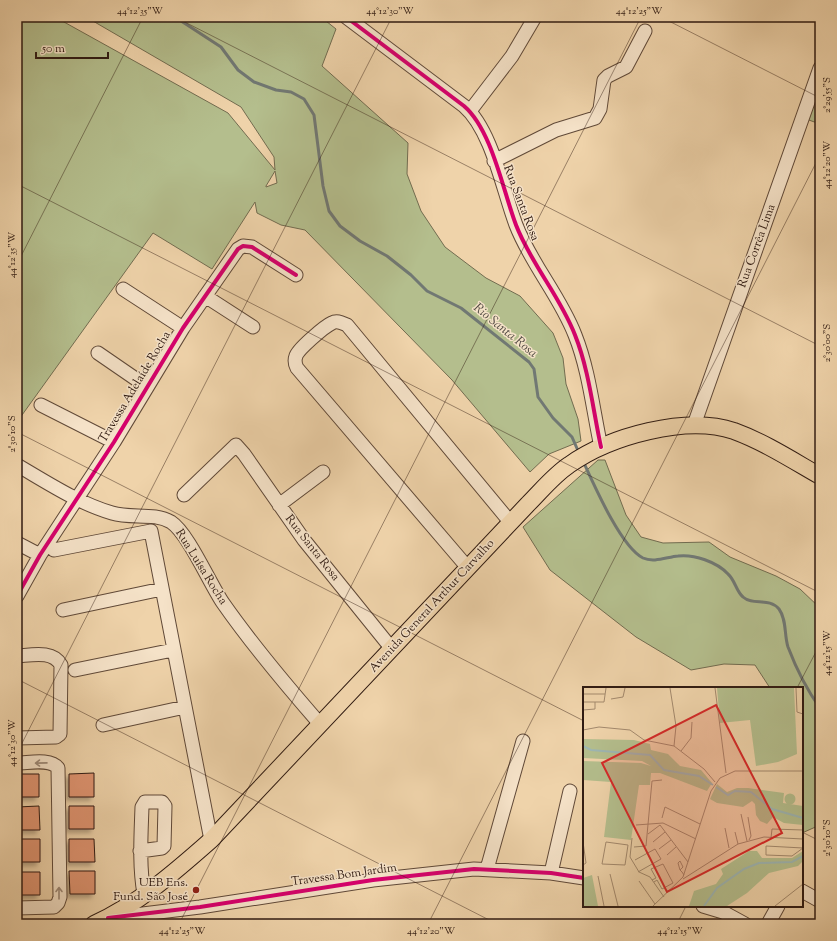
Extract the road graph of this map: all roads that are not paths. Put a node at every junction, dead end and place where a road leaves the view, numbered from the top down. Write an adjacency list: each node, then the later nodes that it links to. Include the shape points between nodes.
1 (346, 17): 5 (street, Rua Santa Rosa)
2 (535, 17): 5 (street, via 512,56)
3 (645, 31): 6 (street, via 626,67 604,80 600,109 596,118 556,130)
4 (820, 68): 15 (street, Rua Corrêa Lima)
5 (470, 111): 6 (street, Rua Santa Rosa, via 484,135)
6 (494, 161): 17 (street, Rua Santa Rosa, via 522,238 575,335 586,373)
7 (296, 275): 9 (street, Travessa Adelaíde Rocha, via 257,249 248,245 243,246)
8 (123, 289): 10 (street)
9 (205, 296): 10 (street, Travessa Adelaíde Rocha); 11 (street)
10 (183, 328): 13 (street, Travessa Adelaíde Rocha)
11 (253, 328)
12 (98, 354): 13 (street)
13 (146, 386): 16 (street, Travessa Adelaíde Rocha)
14 (41, 406): 16 (street)
15 (694, 424): 17 (main road, Avenida General Arthur Carvalho, via 671,427); 20 (main road, Avenida General Arthur Carvalho, via 750,438)
16 (114, 442): 22 (street, Travessa Adelaíde Rocha)
17 (596, 449): 24 (main road, Avenida General Arthur Carvalho, via 569,465)
18 (17, 465): 22 (street, Rua Luísa Rocha)
19 (323, 472): 23 (street)
20 (820, 476)
21 (184, 495): 23 (street, Rua Santa Rosa, via 236,445)
22 (76, 499): 27 (street, Travessa Adelaíde Rocha); 37 (street, Rua Luísa Rocha, via 121,516 164,518 178,528 222,602 265,660)
23 (279, 505): 32 (street, Rua Santa Rosa)
24 (511, 523): 28 (main road, Avenida General Arthur Carvalho); 28 (street, via 347,325 339,321 332,322 300,349 296,355 296,368)
25 (17, 543): 27 (street)
26 (54, 550): 29 (street, via 151,531)
27 (40, 555): 30 (street, Travessa Adelaíde Rocha)
28 (468, 568): 32 (main road, Avenida General Arthur Carvalho)
29 (162, 589): 31 (street); 33 (street)
30 (17, 596)
31 (63, 610)
32 (392, 649): 37 (main road, Avenida General Arthur Carvalho)
33 (173, 650): 35 (street); 36 (street)
34 (17, 656): 39 (street, via 50,655 61,665 60,734 56,737)
35 (75, 670)
36 (185, 707): 38 (street); 43 (street)
37 (320, 724): 43 (main road, Avenida General Arthur Carvalho)
38 (103, 725)
39 (17, 738)
40 (523, 741): 45 (street)
41 (17, 763): 53 (street, one-way to 41, via 54,907 60,897 58,768 49,762)
42 (570, 791): 46 (street)
43 (211, 840): 49 (main road, Avenida General Arthur Carvalho)
44 (140, 851): 49 (street)
45 (487, 869): 46 (street, Travessa Bom Jardim); 54 (street, Travessa Bom Jardim, via 373,880)
46 (551, 873): 47 (street, Travessa Bom Jardim)
47 (583, 878)
48 (803, 892): 50 (street)
49 (144, 894): 54 (main road, Avenida General Arthur Carvalho)
50 (820, 901)
51 (706, 907): 55 (street, via 723,912)
52 (777, 907): 56 (street)
53 (17, 908)
54 (101, 921)
55 (745, 924)
56 (768, 924)

